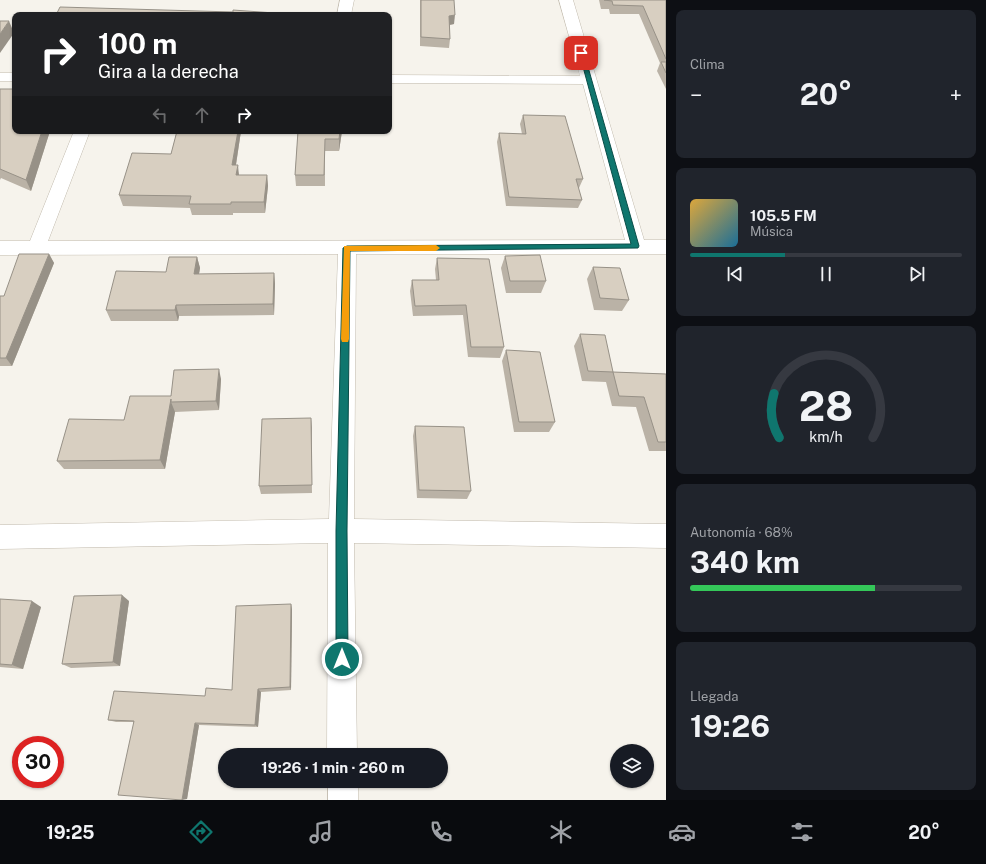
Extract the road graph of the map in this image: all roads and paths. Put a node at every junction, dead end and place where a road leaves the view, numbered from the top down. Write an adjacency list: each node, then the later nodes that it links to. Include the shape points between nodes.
1 (347, 0): 3 (street)
2 (566, 0): 7 (street)
3 (345, 12)
4 (0, 77): 5 (street)
5 (12, 77)
6 (392, 79): 7 (street)
7 (589, 80): 9 (street)
8 (81, 134): 12 (street)
9 (636, 246): 10 (street); 13 (street)
10 (666, 247)
11 (0, 248): 12 (street)
12 (36, 248): 13 (street)
13 (347, 248): 14 (street)
14 (342, 531): 15 (street); 16 (street); 17 (street)
15 (666, 536)
16 (0, 537)
17 (342, 748)
18 (342, 788): 19 (street)
19 (343, 800)

